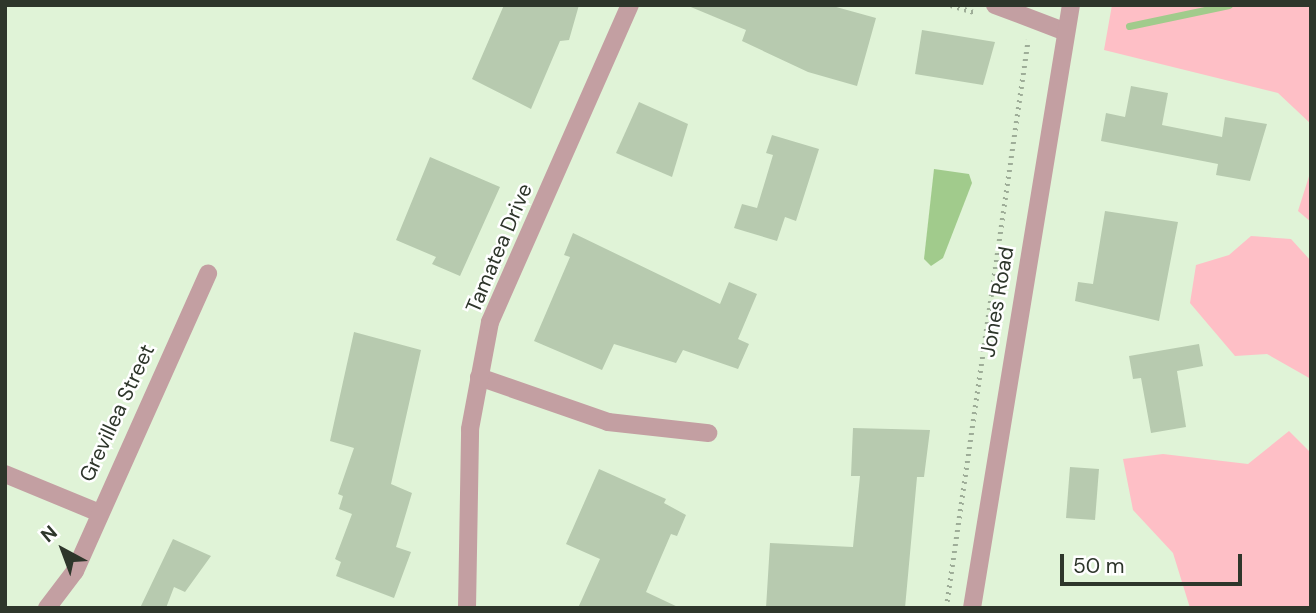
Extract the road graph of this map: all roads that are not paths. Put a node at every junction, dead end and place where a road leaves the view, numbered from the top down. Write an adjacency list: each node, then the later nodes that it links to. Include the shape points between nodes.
1 (630, 5): 6 (street, Tamatea Drive, via 490,323)
2 (995, 5): 4 (street)
3 (1071, 5): 4 (street, Jones Road)
4 (1066, 32): 12 (street, Jones Road)
5 (208, 273): 9 (street, Grevillea Street)
6 (479, 377): 7 (street, via 608,422); 11 (street, Tamatea Drive, via 470,429)
7 (708, 433)
8 (5, 474): 9 (street)
9 (97, 512): 10 (street, Grevillea Street, via 75,571)
10 (47, 608)
11 (467, 608)
12 (972, 608)

